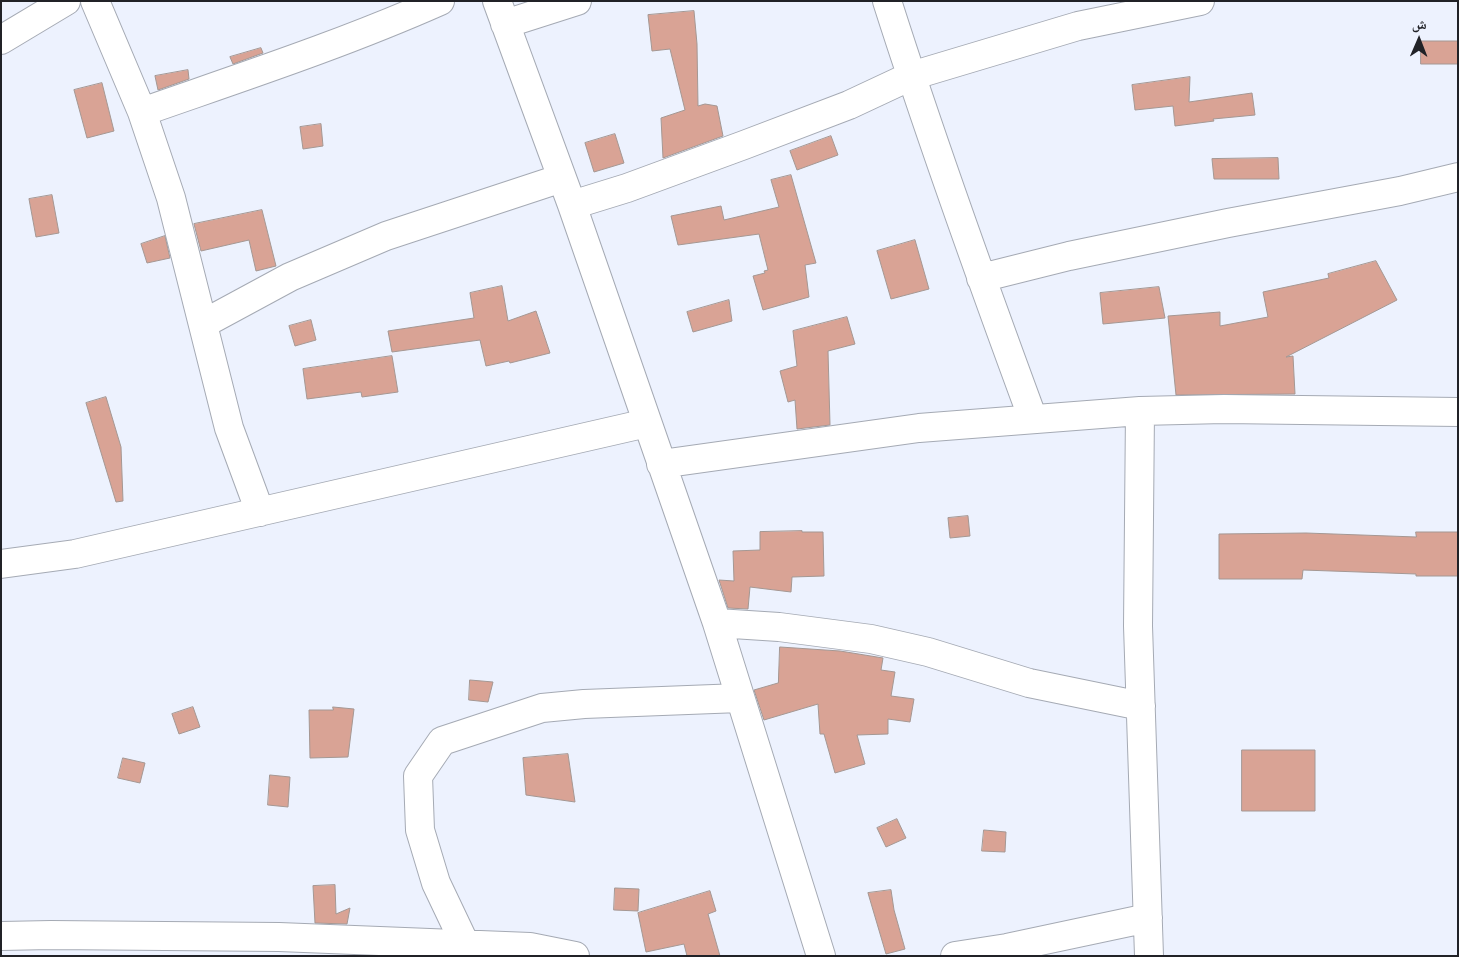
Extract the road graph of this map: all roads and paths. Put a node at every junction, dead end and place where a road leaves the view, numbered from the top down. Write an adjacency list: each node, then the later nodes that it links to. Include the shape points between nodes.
1 (66, 1): 8 (street)
2 (95, 1): 10 (street)
3 (440, 1): 10 (street)
4 (577, 1): 7 (street)
5 (887, 1): 9 (street)
6 (1200, 1): 9 (street, via 1078,26)
7 (501, 13): 12 (street)
8 (1, 40)
9 (911, 76): 13 (street, via 849,105 761,139); 14 (street)
10 (142, 112): 15 (street, via 171,198)
11 (1458, 177): 14 (street, via 1078,254)
12 (562, 178): 13 (street); 15 (street, via 386,236 290,277)
13 (572, 205): 19 (street)
14 (981, 278): 18 (street)
15 (203, 324): 21 (street, via 229,428)
16 (1140, 411): 17 (street); 18 (street); 25 (street, via 1138,626)
17 (1458, 412)
18 (1033, 419): 20 (street, via 919,428)
19 (647, 423): 20 (street); 21 (street)
20 (662, 464): 23 (street)
21 (260, 512): 22 (street, via 75,554)
22 (1, 564)
23 (717, 623): 24 (street); 25 (street, via 871,638 1029,683)
24 (740, 698): 28 (street, via 542,708 442,740 418,776 420,830 436,882); 31 (street)
25 (1141, 706): 26 (street)
26 (1148, 918): 32 (street); 33 (street)
27 (1, 936): 29 (street)
28 (465, 944): 29 (street, via 279,937); 30 (street, via 530,947)
29 (52, 945)
30 (575, 956)
31 (821, 956)
32 (955, 956)
33 (1149, 956)

